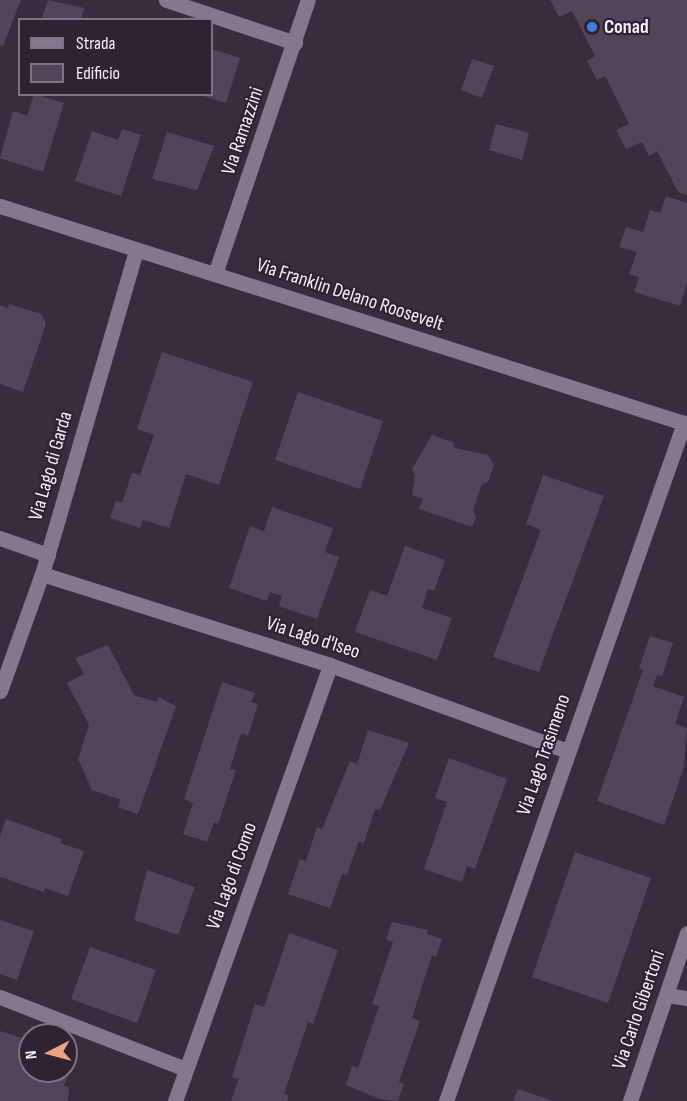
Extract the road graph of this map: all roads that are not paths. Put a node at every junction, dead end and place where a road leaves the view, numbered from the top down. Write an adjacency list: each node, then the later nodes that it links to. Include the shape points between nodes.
1 (166, 0): 3 (street)
2 (308, 0): 3 (street, Via Ramazzini)
3 (295, 43): 6 (street, Via Ramazzini)
4 (0, 206): 5 (street, Via Franklin Delano Roosevelt)
5 (136, 250): 6 (street, Via Franklin Delano Roosevelt); 9 (street, Via Lago di Garda)
6 (215, 274): 7 (street, Via Franklin Delano Roosevelt)
7 (685, 424): 13 (street, Via Lago Trasimeno)
8 (0, 538): 9 (street)
9 (48, 555): 10 (street, Via Lago di Garda)
10 (42, 574): 11 (street, Via Lago d'Iseo); 12 (street, Via Lago di Garda)
11 (330, 665): 13 (street, Via Lago d'Iseo); 18 (street, Via Lago di Como)
12 (0, 691)
13 (568, 751): 20 (street, Via Lago Trasimeno)
14 (687, 933): 15 (street, Via Carlo Gibertoni)
15 (667, 995): 17 (street); 21 (street, Via Carlo Gibertoni)
16 (0, 997): 18 (street)
17 (687, 998)
18 (186, 1069): 19 (street, Via Lago di Como)
19 (175, 1101)
20 (446, 1101)
21 (630, 1101)

